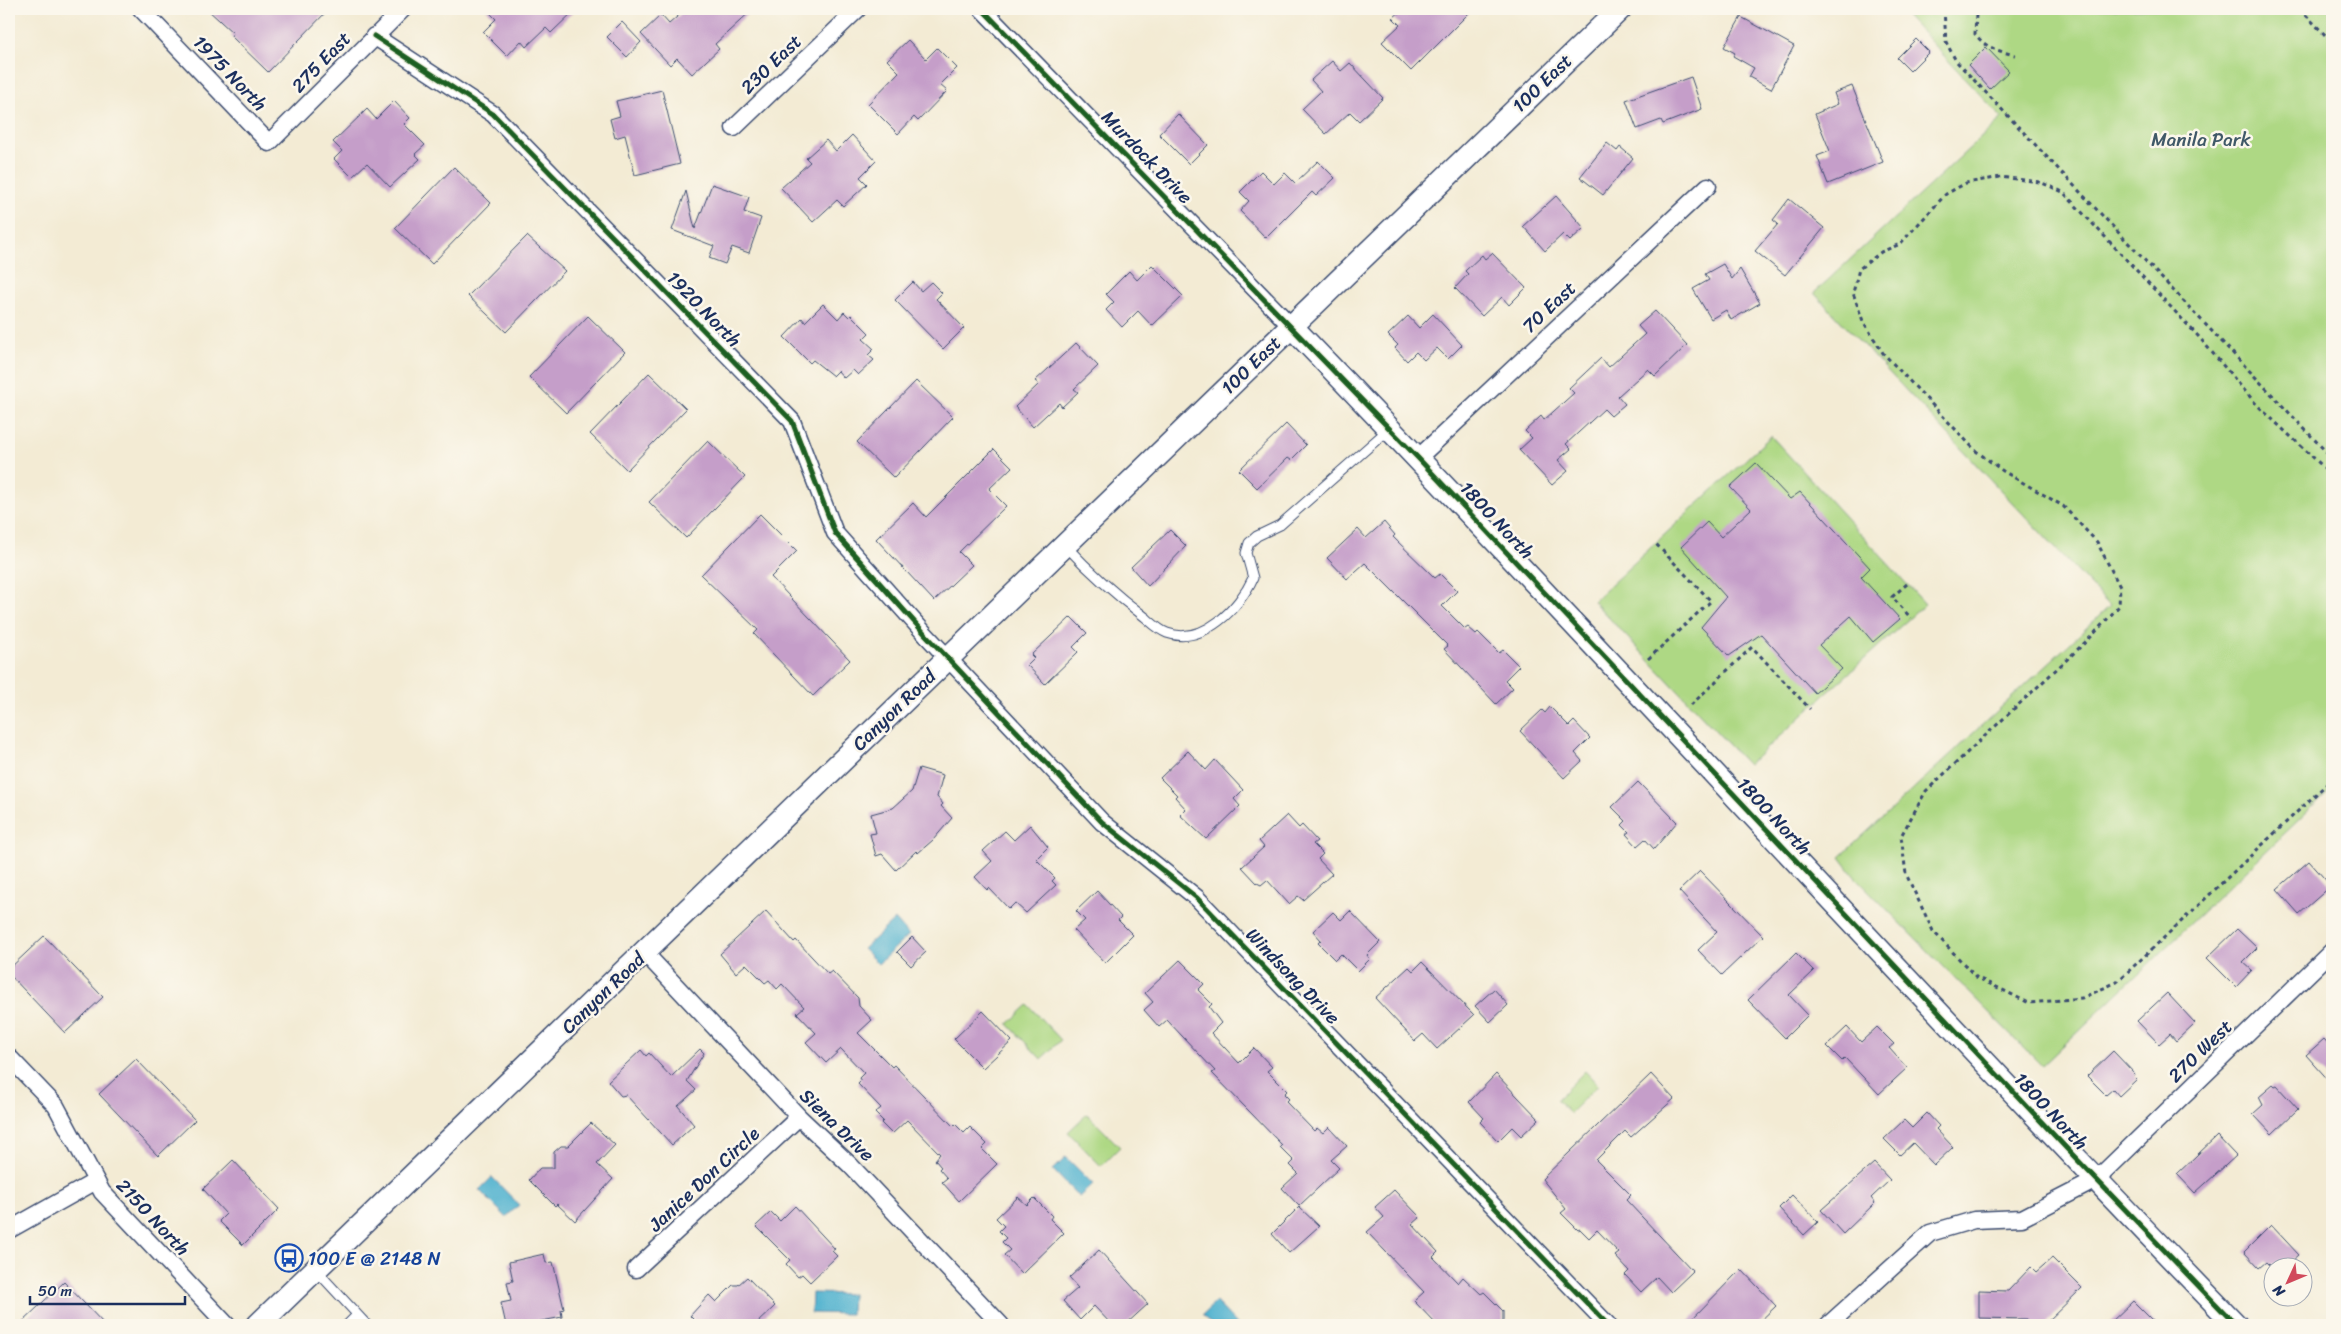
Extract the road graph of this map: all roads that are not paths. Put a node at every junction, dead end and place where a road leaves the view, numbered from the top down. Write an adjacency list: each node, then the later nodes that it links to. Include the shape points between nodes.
1 (140, 9): 8 (street, 1975 North)
2 (403, 9): 6 (street, 275 East)
3 (858, 9): 7 (street, 230 East)
4 (982, 9): 10 (street, Murdock Drive)
5 (1620, 9): 10 (main road, 100 East)
6 (374, 36): 8 (street, 275 East); 14 (street, 1920 North, via 493,114 792,421 836,533)
7 (734, 128)
8 (269, 144)
9 (1708, 186): 12 (street, 70 East)
10 (1291, 326): 11 (main road, 1800 North); 13 (main road, 100 East)
11 (1390, 429): 12 (main road, 1800 North); 13 (lane, via 1280,525 1249,543 1246,553 1253,578 1248,589 1223,618 1202,632 1188,636 1166,633 1090,572)
12 (1418, 458): 19 (main road, 1800 North)
13 (1063, 544): 14 (main road, 100 East)
14 (947, 658): 16 (main road, Canyon Road); 30 (street, Windsong Drive, via 1102,822 1197,898)
15 (2332, 951): 19 (street, 270 West)
16 (645, 953): 18 (street, Siena Drive); 23 (main road, Canyon Road)
17 (9, 1057): 20 (street, 2150 North, via 56,1106)
18 (799, 1117): 22 (street, Janice Don Circle); 29 (street, Siena Drive, via 850,1165)
19 (2096, 1180): 31 (street, 270 West, via 2022,1218 1974,1220 1930,1233); 32 (main road, 1800 North)
20 (96, 1181): 21 (street); 25 (street, 2150 North, via 102,1192)
21 (9, 1230)
22 (636, 1269)
23 (316, 1270): 24 (lane); 26 (main road, Canyon Road)
24 (357, 1315): 27 (lane); 28 (lane)
25 (227, 1325)
26 (258, 1325)
27 (347, 1325)
28 (366, 1325)
29 (1001, 1325)
30 (1608, 1325)
31 (1828, 1325)
32 (2236, 1325)

